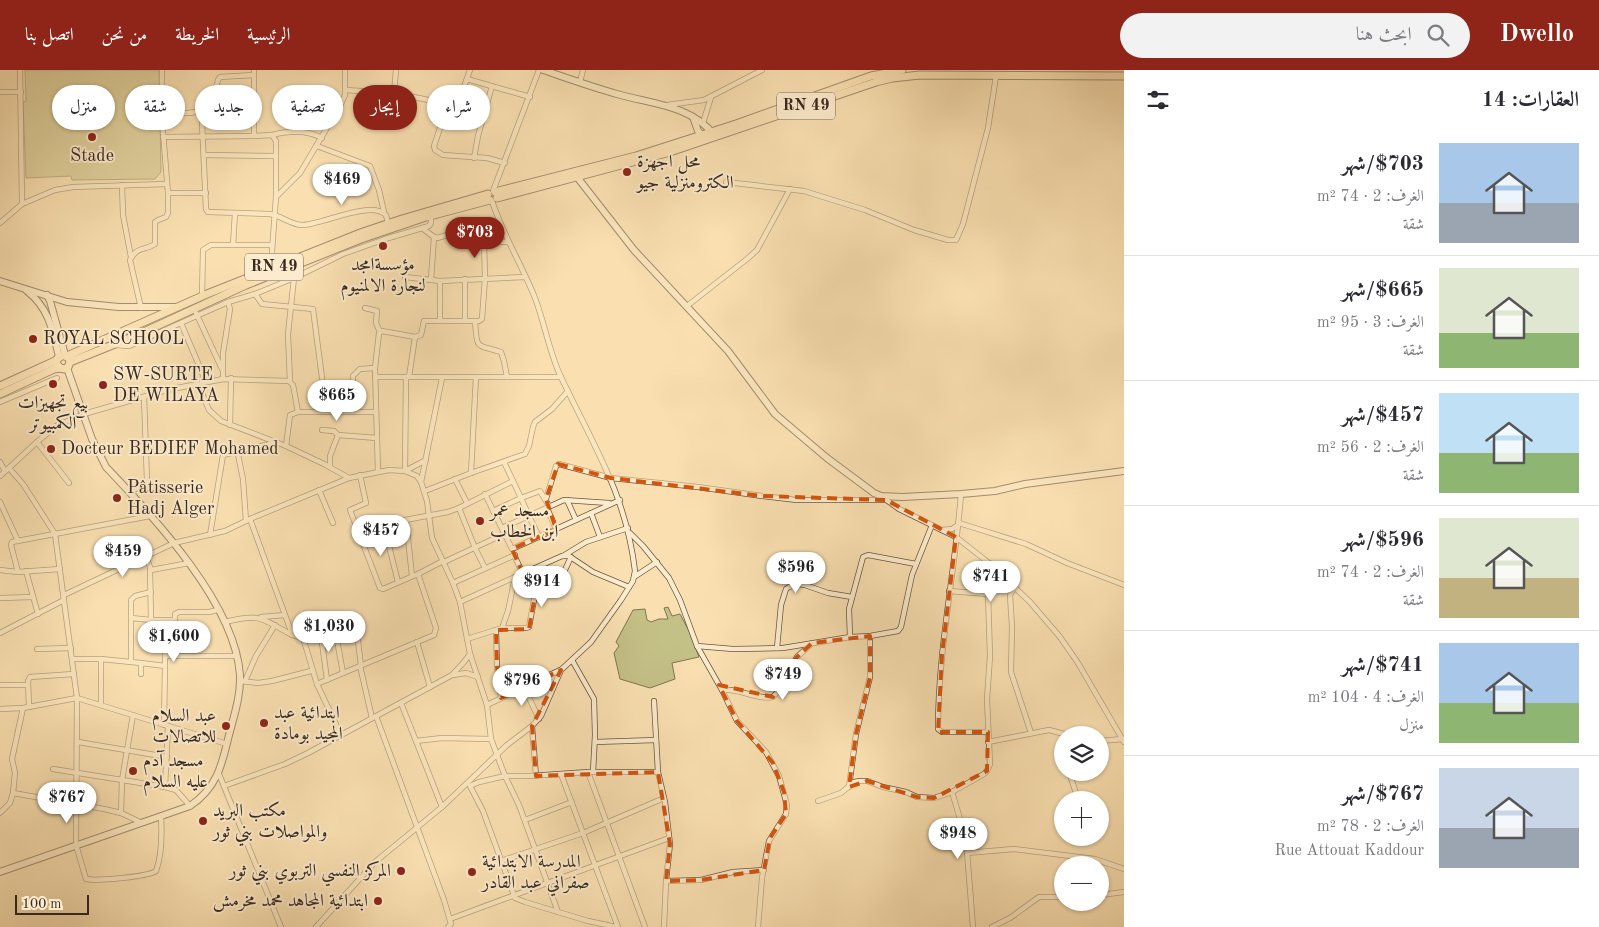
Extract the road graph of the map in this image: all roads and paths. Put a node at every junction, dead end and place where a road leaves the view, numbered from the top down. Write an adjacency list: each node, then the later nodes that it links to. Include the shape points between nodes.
1 (20, 70): 26 (street)
2 (162, 70): 18 (street)
3 (220, 70): 15 (street)
4 (345, 70): 23 (street)
5 (396, 70): 20 (street)
6 (470, 70): 16 (street)
7 (539, 70): 27 (street)
8 (543, 70): 17 (street)
9 (583, 70): 17 (street)
10 (762, 70): 28 (street)
11 (902, 70): 36 (main road, RN 49, via 871,76)
12 (254, 72): 15 (street); 39 (street)
13 (996, 76): 14 (main road, RN 49); 36 (main road, RN 49, via 892,78); 52 (street, via 988,128 956,240 914,230 865,210)
14 (1124, 76)
15 (220, 77): 19 (street)
16 (467, 79): 21 (street); 22 (street)
17 (580, 82): 29 (street)
18 (162, 85)
19 (217, 85)
20 (395, 85)
21 (465, 85)
22 (492, 86): 27 (street); 46 (street)
23 (345, 90): 24 (street); 41 (street, via 343,101)
24 (353, 90)
25 (0, 92): 26 (street)
26 (21, 92): 57 (street)
27 (530, 97): 47 (street)
28 (711, 97): 29 (street); 31 (street)
29 (666, 105): 30 (street)
30 (693, 117): 31 (street); 35 (street)
31 (703, 123): 36 (street)
32 (163, 130): 40 (street)
33 (203, 130): 38 (street)
34 (439, 130): 46 (street, via 434,150 443,155)
35 (700, 134): 36 (main road, RN 49); 42 (street); 55 (main road, RN 49, via 636,156)
36 (713, 134): 42 (main road, RN 49)
37 (272, 135): 39 (street); 41 (street, via 306,132); 45 (street, via 276,141)
38 (203, 136): 39 (street); 40 (street); 44 (street)
39 (254, 136)
40 (163, 138): 50 (street)
41 (322, 138): 43 (street)
42 (707, 140): 48 (main road, RN 49)
43 (317, 146): 56 (street, via 295,180); 58 (street, via 370,166)
44 (204, 154): 45 (street); 54 (street)
45 (276, 156): 56 (street)
46 (474, 158): 47 (street)
47 (504, 163): 55 (street)
48 (577, 177): 55 (main road, RN 49); 89 (street, via 622,236)
49 (726, 182): 52 (street)
50 (167, 184): 51 (street); 53 (street)
51 (122, 185): 57 (street, via 64,188); 70 (street)
52 (790, 189): 89 (street, via 757,250)
53 (168, 193): 54 (street); 70 (street, via 168,215 155,222 155,244 138,250)
54 (206, 193): 59 (street, via 208,212)
55 (492, 196): 61 (main road, RN 49); 63 (main road, RN 49); 67 (street)
56 (276, 197): 60 (street)
57 (22, 204): 62 (street)
58 (384, 212): 60 (street, via 360,211 301,225); 63 (street)
59 (235, 213): 60 (street); 68 (street)
60 (275, 214): 69 (street)
61 (431, 216): 64 (street, via 430,224); 71 (main road, RN 49)
62 (0, 223)
63 (388, 223): 72 (main road, RN 49)
64 (422, 228): 65 (street); 75 (street, via 359,248)
65 (434, 237): 66 (street, via 466,232); 77 (street)
66 (484, 240): 67 (street); 76 (street)
67 (508, 242): 74 (street)
68 (233, 245): 69 (street); 85 (street, via 211,245 203,250)
69 (272, 245): 72 (street)
70 (131, 257): 91 (street)
71 (292, 266): 75 (street); 82 (main road, RN 49)
72 (273, 267): 85 (main road, RN 49)
73 (405, 277): 77 (street)
74 (524, 277): 76 (street); 112 (street, via 535,297)
75 (294, 278): 83 (street); 88 (street)
76 (486, 278): 78 (street); 96 (street, via 482,319)
77 (432, 280): 80 (street)
78 (465, 280): 80 (street); 95 (street)
79 (0, 281): 81 (street)
80 (440, 281): 94 (street)
81 (24, 289): 84 (street); 101 (street, via 45,310)
82 (236, 290): 86 (street); 93 (main road, RN 49)
83 (255, 294): 86 (street); 88 (street, via 262,304)
84 (47, 296): 91 (street, via 90,305); 101 (street)
85 (202, 296): 90 (main road, RN 49)
86 (240, 298): 87 (street)
87 (228, 302): 93 (street); 103 (street)
88 (291, 306): 110 (street, via 314,310); 114 (street)
89 (686, 306): 157 (street, via 728,351 780,418 847,474)
90 (176, 307): 91 (street); 101 (main road, RN 49)
91 (140, 308)
92 (365, 308): 98 (street, via 377,311 376,323)
93 (195, 312): 97 (street); 100 (main road, RN 49); 103 (street)
94 (440, 320): 95 (street); 99 (street, via 423,321 421,335)
95 (465, 321): 96 (street)
96 (475, 321): 107 (street, via 479,345 501,352)
97 (181, 323): 100 (street, via 129,346); 115 (street)
98 (380, 332): 99 (street); 102 (street)
99 (415, 337): 106 (street)
100 (114, 345): 101 (main road, RN 49)
101 (63, 361): 117 (main road, RN 49); 119 (main road, RN 49, via 54,370); 125 (street)
102 (375, 368): 105 (street); 123 (street, via 360,369 353,376)
103 (223, 373): 113 (street)
104 (476, 376): 107 (street); 111 (street); 142 (street)
105 (375, 377): 106 (street); 124 (street)
106 (408, 377): 111 (street); 139 (street)
107 (507, 377): 112 (street)
108 (57, 378): 121 (street)
109 (231, 378): 113 (street); 114 (street); 126 (street)
110 (322, 378)
111 (442, 378): 134 (street)
112 (561, 378): 118 (street)
113 (223, 379): 115 (street)
114 (289, 381): 122 (street, via 293,385)
115 (206, 382): 116 (street)
116 (198, 384): 120 (street); 126 (street, via 209,410)
117 (0, 386)
118 (568, 391): 136 (street, via 535,422 525,454); 146 (street)
119 (0, 394)
120 (144, 396): 125 (street); 152 (street, via 147,481)
121 (0, 402)
122 (298, 412): 123 (street); 132 (street, via 290,415)
123 (352, 412): 124 (street)
124 (376, 412): 129 (street)
125 (84, 414): 130 (street, via 56,426); 152 (street, via 106,467)
126 (230, 425): 131 (street)
127 (322, 430): 128 (street)
128 (338, 434): 129 (street); 137 (street, via 330,456)
129 (377, 438): 141 (street)
130 (37, 442): 138 (street); 150 (street)
131 (276, 442): 132 (street); 133 (street)
132 (286, 446): 137 (street)
133 (237, 450): 171 (street); 185 (street, via 222,456)
134 (426, 460): 139 (street); 149 (street)
135 (0, 462): 138 (street)
136 (504, 462): 142 (street); 148 (street)
137 (330, 467): 145 (street)
138 (7, 470): 143 (street); 183 (street, via 23,484)
139 (406, 471): 141 (street); 149 (street)
140 (1124, 471): 155 (street)
141 (378, 472): 144 (street)
142 (471, 473): 147 (street)
143 (0, 476)
144 (360, 476): 145 (street); 182 (street, via 366,503 350,509)
145 (350, 478): 151 (street)
146 (611, 478): 157 (street, via 788,499); 158 (street, via 558,464); 160 (street)
147 (455, 479): 153 (street); 162 (street)
148 (513, 481): 154 (street); 156 (street)
149 (421, 482): 153 (street)
150 (70, 483)
151 (319, 490): 171 (street); 174 (street)
152 (130, 492): 168 (street)
153 (425, 492): 169 (street)
154 (485, 494): 162 (street); 166 (street)
155 (961, 494): 157 (street); 175 (street)
156 (521, 498): 158 (street, via 540,490); 166 (street); 170 (street)
157 (883, 498): 176 (street)
158 (546, 499): 164 (street)
159 (567, 500): 163 (street); 164 (street); 173 (street)
160 (620, 500): 163 (street); 181 (street)
161 (0, 502): 189 (street)
162 (467, 503): 165 (street)
163 (612, 503): 167 (street)
164 (548, 507): 170 (street); 179 (street)
165 (459, 508): 169 (street); 191 (street)
166 (493, 511): 178 (street)
167 (591, 513): 173 (street); 187 (street)
168 (150, 516): 183 (street); 190 (street)
169 (429, 516): 172 (street); 198 (street, via 432,538)
170 (529, 516): 178 (street); 186 (street)
171 (248, 520): 185 (street); 230 (street)
172 (406, 520): 177 (street); 211 (street)
173 (576, 520): 179 (street)
174 (333, 524)
175 (959, 524): 180 (street, via 952,529); 188 (street); 216 (street, via 1026,544)
176 (932, 525): 180 (street); 201 (street)
177 (384, 526): 182 (street); 214 (street)
178 (502, 528): 184 (street)
179 (556, 529): 186 (street)
180 (941, 530): 188 (street)
181 (629, 531): 187 (street); 199 (street); 213 (street)
182 (358, 533): 214 (street, via 380,588)
183 (55, 534): 189 (street); 204 (street)
184 (504, 534): 191 (street); 192 (street)
185 (210, 535): 190 (street)
186 (538, 537): 192 (street)
187 (600, 537): 195 (street)
188 (956, 537): 200 (street); 219 (street)
189 (18, 541): 208 (street, via 11,544)
190 (174, 543): 194 (street); 197 (street)
191 (475, 548): 198 (street); 203 (street)
192 (512, 549): 193 (street)
193 (515, 555): 203 (street); 210 (street)
194 (146, 556): 206 (street); 224 (street)
195 (562, 556): 196 (street); 202 (street)
196 (571, 557): 217 (street, via 593,572); 221 (street)
197 (189, 562): 206 (street); 228 (street)
198 (444, 562): 209 (street); 215 (street)
199 (657, 562): 213 (street); 249 (street, via 673,585)
200 (988, 563): 218 (street); 222 (street)
201 (916, 564): 225 (street, via 864,556); 243 (street, via 901,628)
202 (540, 567): 210 (street); 237 (street, via 528,627)
203 (485, 568): 215 (street)
204 (60, 569): 207 (street); 224 (street)
205 (0, 570): 208 (street)
206 (150, 570): 220 (street)
207 (26, 571): 208 (street); 223 (street)
208 (18, 572)
209 (418, 574): 211 (street); 247 (street, via 436,631)
210 (523, 574): 212 (street)
211 (412, 576): 214 (street)
212 (515, 577): 227 (street); 237 (street)
213 (634, 577): 217 (street)
214 (398, 582)
215 (453, 583): 227 (street)
216 (1124, 585)
217 (629, 587): 258 (street, via 591,642)
218 (1015, 587): 294 (street, via 1010,595 1011,672); 298 (street, via 1060,637)
219 (949, 590): 222 (street); 293 (street, via 938,729 942,732)
220 (151, 592): 232 (street, via 132,598); 233 (street)
221 (557, 594)
222 (988, 594): 293 (street)
223 (34, 597): 226 (street); 229 (street)
224 (64, 597): 229 (street); 251 (street)
225 (852, 597): 244 (street); 252 (street, via 805,585 788,587 781,605)
226 (0, 598)
227 (460, 602): 245 (street)
228 (218, 610): 234 (street, via 179,612 175,614 175,620); 235 (street)
229 (38, 614): 240 (street)
230 (285, 616): 231 (street); 241 (street)
231 (260, 617): 235 (street); 236 (street)
232 (131, 618): 233 (street); 259 (street)
233 (151, 620): 234 (street)
234 (165, 620): 254 (street)
235 (224, 622): 255 (street)
236 (275, 625): 241 (street); 271 (street)
237 (502, 628): 239 (street)
238 (335, 629): 242 (street); 262 (street, via 357,625); 265 (street)
239 (496, 630): 245 (street); 279 (street)
240 (0, 633)
241 (292, 635): 246 (street, via 300,636)
242 (321, 635): 246 (street); 270 (street)
243 (870, 636): 244 (street); 320 (street, via 870,677 856,734)
244 (850, 637): 248 (street)
245 (467, 639): 253 (street)
246 (304, 641): 264 (street)
247 (417, 642): 262 (street); 275 (street)
248 (812, 643): 252 (street); 277 (street, via 797,657 781,688 772,697 734,689)
249 (697, 646): 252 (street); 277 (street)
250 (37, 648): 251 (street)
251 (71, 648): 256 (street)
252 (777, 648)
253 (470, 654): 268 (street); 269 (street)
254 (165, 656): 255 (street); 261 (street)
255 (236, 656): 271 (street)
256 (72, 659): 257 (street); 266 (street)
257 (101, 659): 259 (street); 282 (street)
258 (572, 660): 263 (street); 302 (street, via 594,699)
259 (131, 662): 260 (street)
260 (141, 663): 261 (street); 267 (street)
261 (164, 666): 290 (street)
262 (361, 666): 265 (street); 288 (street)
263 (561, 670): 276 (street); 289 (street)
264 (311, 671): 271 (street, via 272,682); 272 (street)
265 (344, 673): 270 (street)
266 (74, 674): 274 (street, via 30,677); 278 (street)
267 (141, 674)
268 (452, 675): 269 (street, via 466,674); 275 (street)
269 (478, 678): 283 (street)
270 (327, 680): 272 (street)
271 (242, 681): 304 (street)
272 (316, 684): 295 (street)
273 (0, 685): 274 (street)
274 (28, 685): 284 (street)
275 (430, 687): 281 (street)
276 (524, 687): 279 (street); 289 (street)
277 (722, 690): 346 (street, via 737,721 770,757 784,792 786,814 770,838)
278 (78, 698): 282 (street); 284 (street); 301 (street)
279 (501, 698): 283 (street)
280 (654, 701): 297 (street)
281 (401, 703): 288 (street); 299 (street)
282 (101, 704): 287 (street)
283 (487, 705): 296 (street)
284 (29, 707): 285 (street)
285 (23, 708): 286 (street); 322 (street, via 12,759 15,773)
286 (0, 709)
287 (133, 715): 290 (street); 305 (street)
288 (374, 717): 295 (street); 335 (street)
289 (538, 719): 291 (street)
290 (166, 725): 304 (street); 307 (street)
291 (532, 726): 306 (street); 315 (street)
292 (1054, 731): 294 (street)
293 (988, 732): 303 (street)
294 (1031, 733): 303 (street)
295 (341, 735): 318 (street, via 292,761)
296 (492, 738): 299 (street); 306 (street)
297 (656, 740): 302 (street); 310 (street)
298 (1123, 740): 300 (street)
299 (416, 741): 328 (street)
300 (1109, 741)
301 (78, 742): 305 (street); 311 (street)
302 (595, 742): 309 (street)
303 (988, 742): 321 (street, via 990,764 987,771)
304 (227, 744): 312 (street)
305 (127, 749): 307 (street); 316 (street)
306 (497, 755): 314 (street); 317 (street)
307 (167, 757): 319 (street)
308 (53, 769): 311 (street)
309 (591, 772): 310 (street); 313 (street); 333 (street)
310 (658, 772): 323 (street)
311 (78, 773): 316 (street); 326 (street)
312 (218, 774): 318 (street); 327 (street, via 208,791)
313 (561, 774): 315 (street); 325 (street)
314 (505, 776): 315 (street); 317 (street); 332 (street)
315 (536, 776)
316 (122, 780): 319 (street); 330 (street)
317 (469, 784): 328 (street); 342 (street)
318 (224, 786): 357 (street)
319 (165, 787): 327 (street, via 176,790)
320 (849, 787): 321 (street, via 854,782 867,781 924,798); 324 (street)
321 (952, 792): 340 (street)
322 (13, 793): 326 (street); 329 (street, via 10,803)
323 (664, 798): 333 (street); 337 (street)
324 (818, 801)
325 (572, 802): 332 (street); 336 (street)
326 (77, 804): 330 (street); 338 (street)
327 (190, 806): 331 (street)
328 (442, 807): 335 (street)
329 (0, 813)
330 (121, 813): 334 (street)
331 (161, 816): 334 (street); 338 (street, via 159,860 156,871 150,874 86,879)
332 (524, 820): 339 (street)
333 (607, 822): 336 (street); 341 (street)
334 (142, 823): 338 (street)
335 (418, 827): 356 (street); 358 (street, via 375,862)
336 (583, 832): 339 (street); 343 (street)
337 (669, 838): 341 (street); 349 (street)
338 (76, 845): 344 (street)
339 (535, 850): 342 (street); 350 (street)
340 (967, 853): 345 (street, via 1014,848 1095,859); 363 (street)
341 (619, 857): 343 (street); 360 (street)
342 (502, 862): 353 (street)
343 (595, 866): 350 (street); 359 (street)
344 (17, 867): 347 (street); 348 (street)
345 (1124, 869)
346 (764, 870): 349 (street, via 732,872 701,880); 362 (street)
347 (0, 872)
348 (0, 877)
349 (666, 881): 361 (street)
350 (548, 883): 353 (street); 355 (street)
351 (1124, 892): 352 (street)
352 (1109, 894)
353 (513, 896): 355 (street); 356 (street)
354 (1054, 897): 364 (street, via 1039,897)
355 (558, 912): 359 (street)
356 (450, 924)
357 (281, 927)
358 (316, 927)
359 (617, 927)
360 (645, 927)
361 (664, 927)
362 (758, 927)
363 (973, 927)
364 (992, 927)

